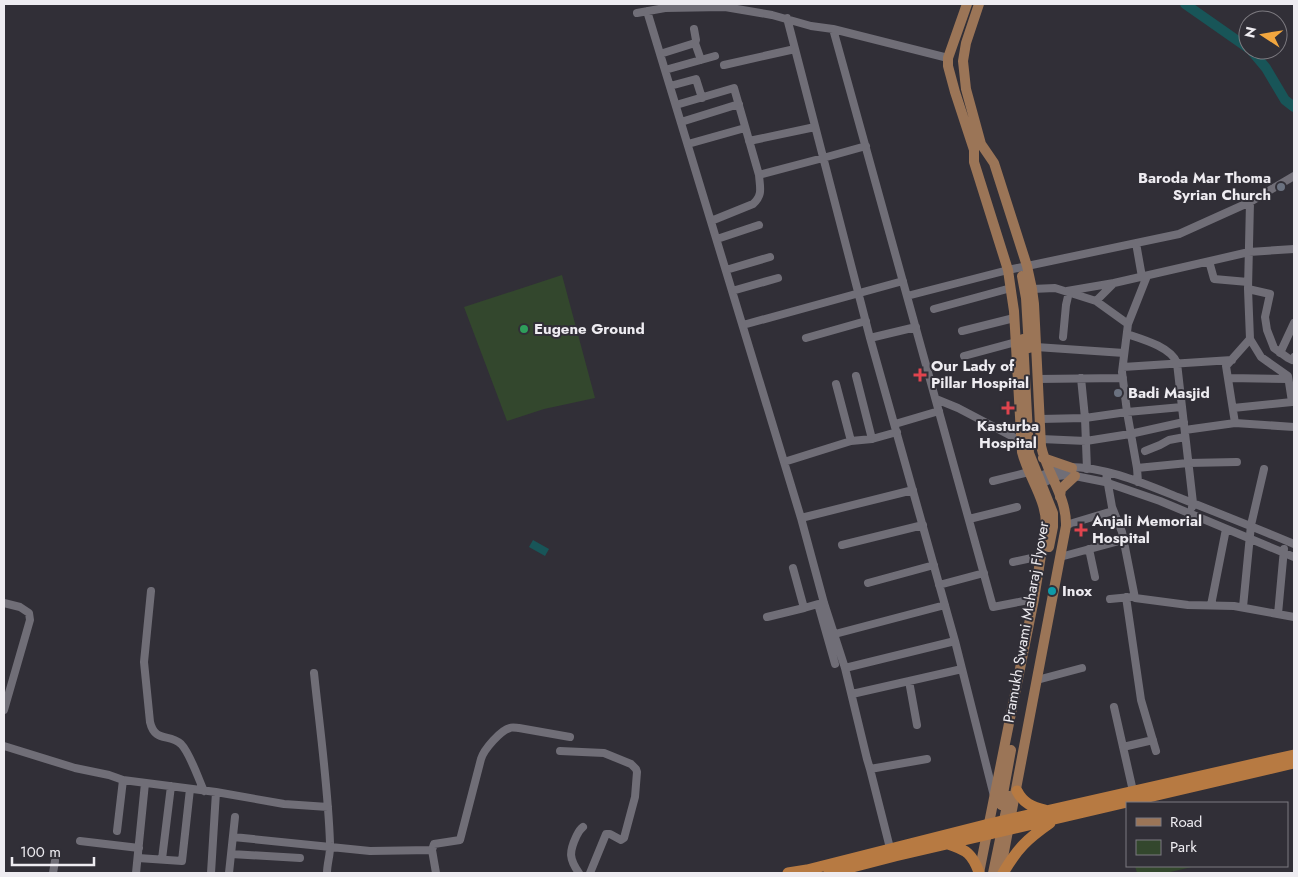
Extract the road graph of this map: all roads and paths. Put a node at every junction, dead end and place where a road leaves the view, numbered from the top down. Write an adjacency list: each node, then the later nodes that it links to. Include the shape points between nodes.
1 (967, 4): 12 (main road)
2 (979, 4): 14 (main road)
3 (647, 11): 4 (street); 5 (street, via 725,7); 10 (street)
4 (638, 13)
5 (787, 18): 7 (street); 9 (street)
6 (694, 29): 8 (street)
7 (833, 29): 12 (street); 26 (street)
8 (695, 43): 10 (street); 13 (street)
9 (794, 49): 15 (street); 22 (street)
10 (660, 54): 16 (street)
11 (716, 56): 13 (street)
12 (948, 58): 14 (main road, via 954,66 959,66); 27 (main road, via 955,92)
13 (701, 60): 16 (street)
14 (963, 60): 27 (main road)
15 (724, 65)
16 (665, 70): 17 (street)
17 (670, 86): 18 (street, via 696,78); 20 (street)
18 (702, 98): 19 (street, via 734,88); 20 (street)
19 (739, 104): 21 (street); 23 (street)
20 (676, 106): 21 (street)
21 (681, 122): 25 (street)
22 (815, 127): 24 (street); 28 (street)
23 (745, 128): 24 (street); 25 (street)
24 (749, 141): 30 (street)
25 (688, 144): 33 (street)
26 (866, 146): 28 (street); 46 (street)
27 (978, 147): 29 (main road, Pramukh Swami Maharaj Flyover); 41 (main road, via 994,163); 43 (main road, via 974,162)
28 (823, 158): 30 (street); 53 (street)
29 (983, 163): 223 (main road, Pramukh Swami Maharaj Flyover, via 1018,286 1029,453 1053,519 1004,784); 224 (main road, Pramukh Swami Maharaj Flyover, via 1024,284 1036,450 1060,520)
30 (758, 175): 33 (street, via 760,193 753,204)
31 (1294, 176): 32 (street)
32 (1250, 202): 36 (street, via 1179,234); 38 (street)
33 (711, 221): 35 (street)
34 (759, 225): 35 (street)
35 (717, 239): 42 (street)
36 (1136, 243): 41 (street); 44 (street)
37 (1294, 249): 38 (street)
38 (1249, 252): 40 (street); 48 (street)
39 (770, 258): 42 (street)
40 (1210, 261): 44 (street); 48 (street, via 1214,279)
41 (1027, 266): 43 (street); 50 (main road)
42 (726, 270): 51 (street)
43 (1008, 270): 49 (main road); 54 (street)
44 (1145, 276): 47 (street); 60 (street)
45 (778, 278): 51 (street)
46 (903, 281): 53 (street); 54 (street)
47 (1117, 283): 52 (street); 55 (street)
48 (1248, 286): 68 (street); 72 (street, via 1270,294 1266,324 1274,348)
49 (1011, 288): 56 (street); 57 (main road)
50 (1032, 288): 52 (street, via 1055,288); 70 (main road)
51 (732, 291): 61 (street)
52 (1067, 292): 55 (street); 65 (street)
53 (858, 293): 58 (street); 61 (street)
54 (907, 296): 62 (street)
55 (1096, 301): 60 (street)
56 (934, 309)
57 (1014, 318): 63 (street); 69 (main road)
58 (866, 321): 66 (street); 67 (street)
59 (1294, 323): 72 (street)
60 (1128, 324): 64 (street)
61 (743, 325): 105 (street)
62 (916, 327): 67 (street); 85 (street)
63 (962, 331)
64 (1127, 334): 71 (street); 76 (street, via 1156,344)
65 (1063, 337)
66 (806, 338)
67 (870, 338): 95 (street)
68 (1250, 339): 75 (street); 79 (street, via 1261,358)
69 (1016, 342): 73 (street); 102 (main road)
70 (1036, 347): 71 (street); 83 (main road)
71 (1124, 353): 77 (street)
72 (1280, 353): 74 (street)
73 (964, 356)
74 (1293, 358): 79 (street)
75 (1232, 360): 76 (street); 82 (street, via 1226,366)
76 (1177, 363): 77 (street); 87 (street)
77 (1123, 367): 81 (street)
78 (856, 376): 99 (street)
79 (1288, 377): 82 (street); 86 (street)
80 (1081, 378): 81 (street); 83 (street); 91 (street)
81 (1123, 378): 90 (street)
82 (1228, 378): 88 (street)
83 (1037, 379): 92 (main road)
84 (836, 384): 101 (street)
85 (936, 399): 89 (street); 102 (street)
86 (1293, 402): 88 (street)
87 (1182, 407): 90 (street); 96 (street)
88 (1233, 408): 93 (street)
89 (939, 411): 95 (street); 125 (street)
90 (1127, 412): 91 (street); 97 (street)
91 (1085, 418): 92 (street); 100 (street)
92 (1040, 419): 98 (main road)
93 (1235, 423): 94 (street); 96 (street)
94 (1294, 427)
95 (896, 428): 99 (street); 118 (street)
96 (1185, 429): 97 (street); 103 (street); 107 (street)
97 (1130, 434): 100 (street); 109 (street)
98 (1041, 438): 100 (street); 104 (main road)
99 (872, 439): 101 (street)
100 (1086, 440): 108 (street)
101 (851, 441): 105 (street)
102 (1021, 441): 114 (main road)
103 (1145, 451)
104 (1044, 458): 111 (main road); 113 (main road)
105 (784, 462): 124 (street)
106 (1237, 462): 107 (street)
107 (1188, 463): 109 (street); 120 (street)
108 (1087, 468): 111 (street); 112 (street)
109 (1137, 468): 116 (street)
110 (1264, 469): 128 (street)
111 (1073, 472): 113 (street, via 1064,467); 117 (street); 119 (main road, via 1061,489)
112 (1106, 472): 116 (street); 117 (street)
113 (1051, 475): 114 (street); 119 (main road)
114 (1032, 479): 115 (street); 137 (main road, via 1046,516)
115 (993, 481)
116 (1138, 482): 120 (street)
117 (1108, 483): 122 (street); 123 (street)
118 (913, 490): 124 (street); 126 (street)
119 (1060, 497): 127 (main road)
120 (1193, 503): 123 (street); 128 (street)
121 (1017, 507): 125 (street)
122 (1113, 511): 127 (street); 131 (street)
123 (1190, 514): 129 (street)
124 (802, 518): 160 (street)
125 (969, 519): 143 (street)
126 (923, 525): 134 (street); 141 (street)
127 (1066, 525): 138 (main road)
128 (1251, 525): 130 (street); 132 (street)
129 (1226, 529): 130 (street); 154 (street)
130 (1250, 537): 136 (street); 155 (street)
131 (1123, 540): 135 (street); 149 (street)
132 (1285, 540): 133 (street); 136 (street)
133 (1294, 544)
134 (842, 545)
135 (1089, 549): 138 (street); 144 (street)
136 (1284, 552): 139 (street); 157 (street)
137 (1041, 556): 140 (street); 150 (main road)
138 (1060, 556): 169 (main road)
139 (1294, 557)
140 (1013, 562)
141 (934, 565): 145 (street); 146 (street)
142 (793, 568): 156 (street)
143 (984, 573): 146 (street); 150 (street, via 993,607)
144 (1095, 577)
145 (868, 583)
146 (939, 585): 153 (street)
147 (151, 591): 189 (street, via 144,662 152,729 156,734 181,744)
148 (1126, 597): 149 (street); 151 (street); 176 (street, via 1141,700)
149 (1136, 598): 154 (street)
150 (1034, 599): 193 (main road)
151 (1110, 599)
152 (4, 604): 168 (street, via 30,613)
153 (945, 604): 160 (street); 161 (street)
154 (1211, 605): 155 (street)
155 (1243, 607): 157 (street)
156 (804, 608): 158 (street); 162 (street, via 818,604)
157 (1278, 614): 159 (street)
158 (767, 617)
159 (1294, 617)
160 (835, 634): 163 (street)
161 (955, 641): 163 (street); 165 (street)
162 (835, 664)
163 (845, 668): 171 (street)
164 (1082, 668): 169 (street)
165 (962, 669): 170 (street); 193 (street)
166 (314, 674): 194 (street)
167 (4, 677): 168 (street)
168 (12, 679): 172 (street)
169 (1037, 680): 190 (main road)
170 (909, 681): 171 (street); 174 (street)
171 (852, 694): 184 (street)
172 (4, 705)
173 (1114, 707): 178 (street)
174 (917, 725)
175 (570, 737): 206 (street, via 519,728 504,731 483,753 460,840 434,844)
176 (1153, 740): 178 (street); 180 (street)
177 (4, 746): 185 (street)
178 (1123, 747): 191 (street)
179 (560, 751): 220 (street, via 604,753 631,764 637,772 636,797 624,838 621,840 606,834)
180 (1156, 751)
181 (1294, 755): 191 (highway)
182 (927, 759): 184 (street)
183 (1294, 763): 195 (highway)
184 (870, 769): 207 (street)
185 (122, 780): 186 (street); 200 (street)
186 (145, 784): 187 (street); 205 (street)
187 (170, 786): 188 (street); 211 (street)
188 (190, 789): 189 (street); 211 (street, via 182,861)
189 (204, 791): 192 (street)
190 (1017, 791): 195 (highway, via 1028,805); 197 (main road)
191 (1133, 791): 195 (highway)
192 (216, 792): 194 (street, via 284,804); 215 (street)
193 (994, 798): 199 (main road)
194 (328, 807): 204 (street)
195 (1051, 815): 197 (highway); 225 (highway, via 1019,849)
196 (235, 817): 201 (street)
197 (1010, 824): 199 (highway); 225 (main road)
198 (582, 827): 219 (street, via 570,853)
199 (988, 829): 203 (highway); 207 (highway); 223 (main road)
200 (117, 831)
201 (233, 837): 204 (street); 208 (street)
202 (80, 841): 205 (street)
203 (948, 844): 207 (highway); 223 (highway, via 970,854)
204 (331, 846): 206 (street, via 370,851); 217 (street)
205 (139, 848): 209 (street)
206 (432, 850): 218 (street)
207 (891, 852): 221 (highway); 222 (highway)
208 (231, 854): 210 (street); 216 (street)
209 (138, 858): 211 (street); 214 (street)
210 (300, 858)
211 (162, 860)
212 (54, 861): 213 (street)
213 (53, 873)
214 (136, 873)
215 (211, 873)
216 (229, 873)
217 (327, 873)
218 (436, 873)
219 (579, 873)
220 (590, 873)
221 (788, 873)
222 (829, 873)
223 (981, 873)
224 (993, 873)
225 (1002, 873)

